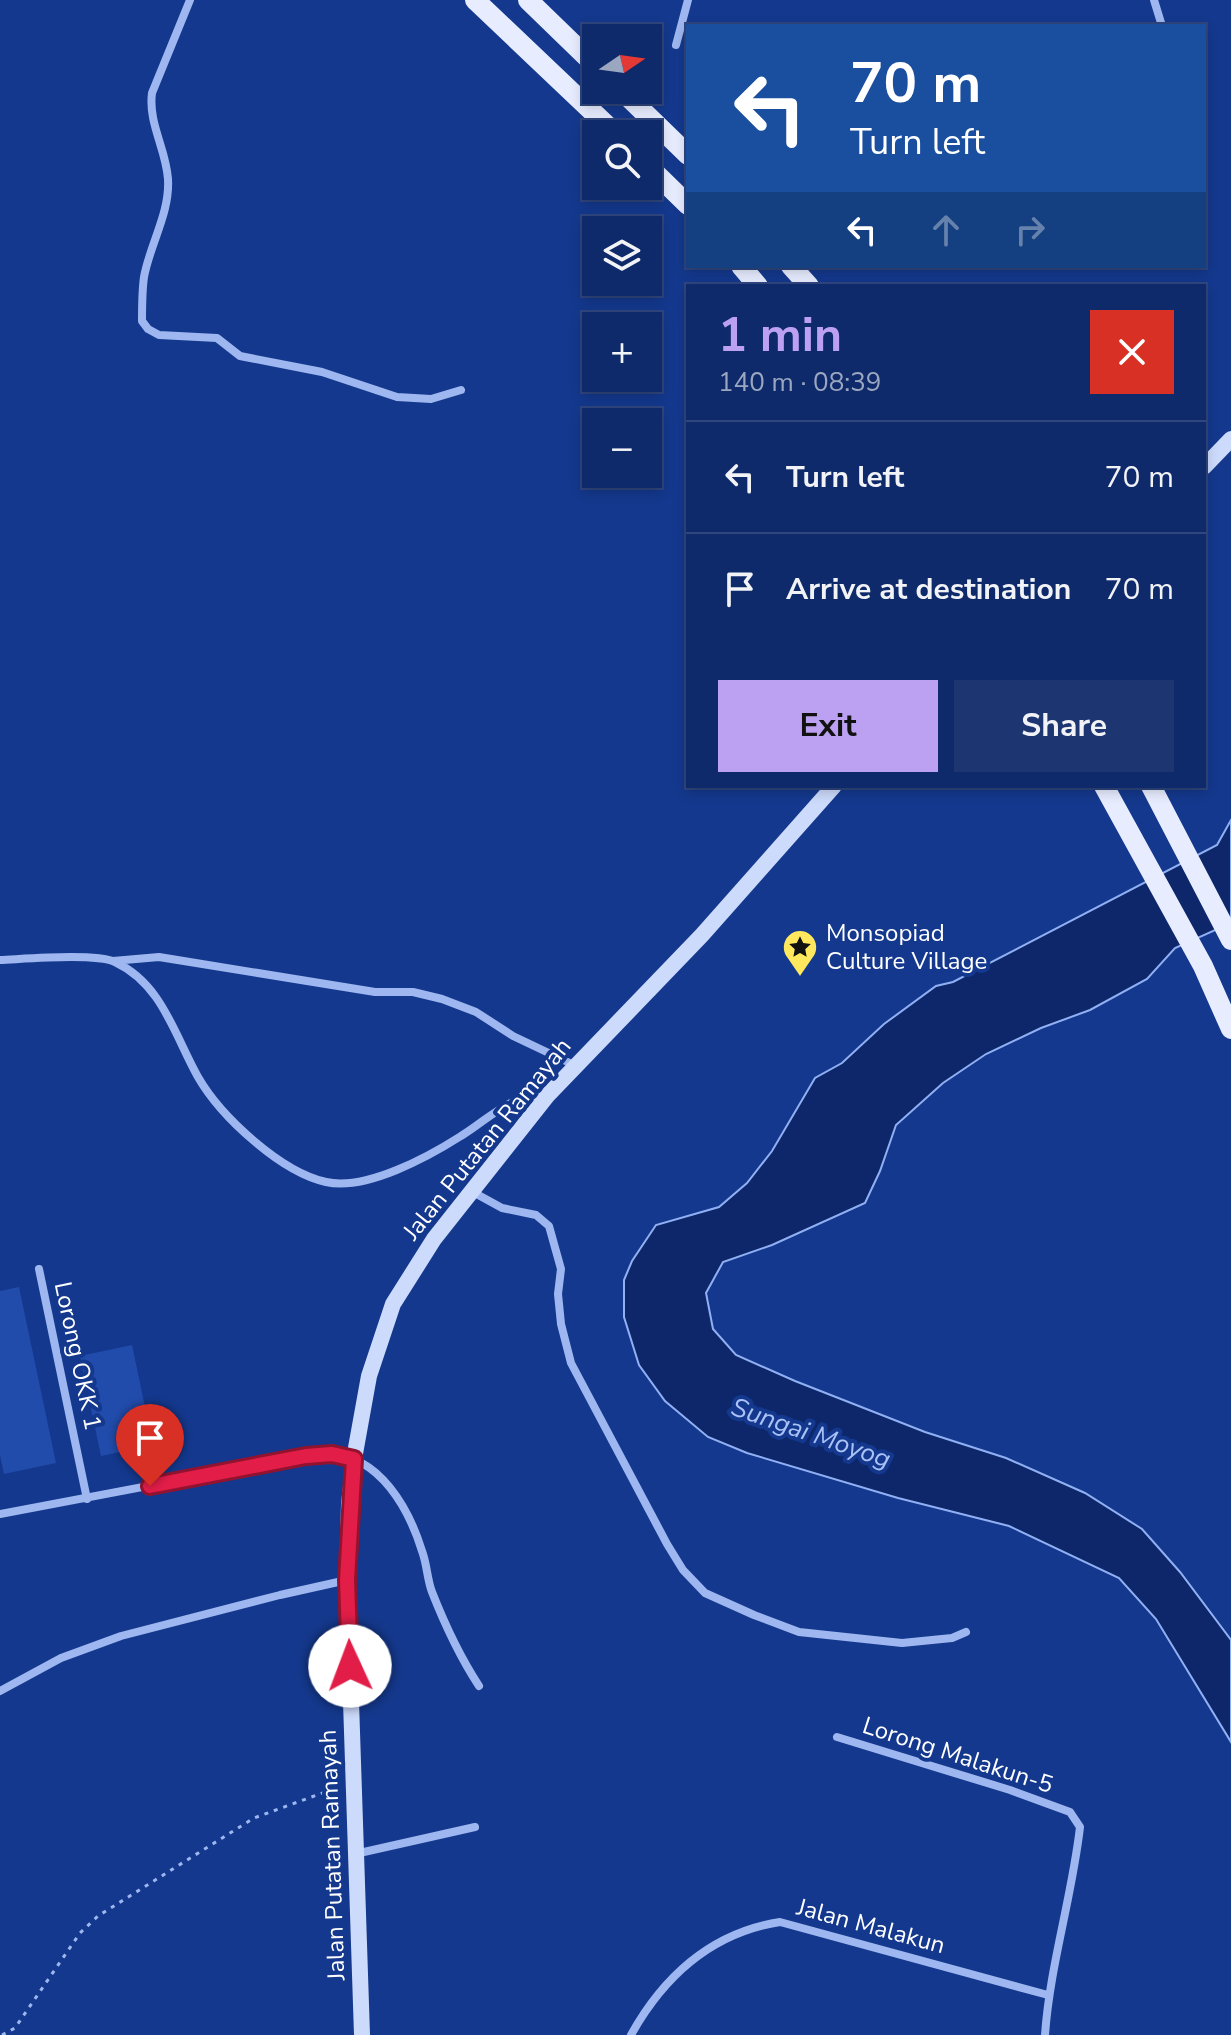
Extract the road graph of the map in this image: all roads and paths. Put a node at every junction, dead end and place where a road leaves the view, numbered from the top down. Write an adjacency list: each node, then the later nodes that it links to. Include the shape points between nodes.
1 (190, 0): 18 (street, via 152,93 151,115 168,180 144,276 142,321 159,335 217,338 240,356 322,372 397,397 431,399)
2 (475, 0): 10 (main road)
3 (528, 0): 8 (main road)
4 (688, 0): 7 (street)
5 (1154, 0): 6 (street)
6 (1161, 24)
7 (676, 45)
8 (582, 52)
9 (635, 104): 11 (main road)
10 (601, 120)
11 (686, 153)
12 (662, 180): 13 (main road)
13 (686, 203)
14 (743, 268): 16 (main road)
15 (793, 268): 17 (main road)
16 (756, 284)
17 (807, 284)
18 (461, 390)
19 (1231, 439): 20 (main road)
20 (1206, 465)
21 (832, 788): 28 (main road, Jalan Putatan Ramayah, via 702,935)
22 (1105, 788): 27 (main road, via 1203,966)
23 (1152, 788): 24 (main road)
24 (1231, 940)
25 (0, 960): 26 (street)
26 (113, 961): 28 (street, via 159,957 375,992 413,992 476,1012); 29 (street, via 147,982 218,1104 266,1150 297,1171 327,1182 350,1184 377,1177 460,1137 517,1099)
27 (1231, 1029)
28 (574, 1065): 29 (main road, Jalan Putatan Ramayah)
29 (547, 1096): 30 (main road, Jalan Putatan Ramayah)
30 (470, 1191): 32 (main road, Jalan Putatan Ramayah, via 393,1304 369,1376); 36 (street, via 502,1208 536,1215 549,1226 561,1269 561,1324 571,1363 667,1544 705,1593 799,1632 902,1643)
31 (39, 1269): 33 (street, Lorong OKK 1)
32 (354, 1459): 33 (street, via 306,1456); 35 (main road, Jalan Putatan Ramayah); 37 (street, via 378,1474 400,1500 423,1552 439,1609)
33 (87, 1499): 34 (street)
34 (0, 1514)
35 (347, 1580): 38 (street, via 121,1636 61,1658); 40 (main road, Jalan Putatan Ramayah)
36 (966, 1632)
37 (479, 1686)
38 (0, 1691)
39 (837, 1737): 43 (street, Lorong Malakun-5, via 1070,1812 1080,1827 1075,1871)
40 (355, 1781): 42 (main road, Jalan Putatan Ramayah); 44 (path, via 254,1818 98,1916 80,1933 15,2028)
41 (475, 1827): 42 (street)
42 (354, 1854): 45 (main road, Jalan Putatan Ramayah)
43 (1048, 1995): 46 (street, Jalan Malakun, via 780,1922 712,1944 663,1985); 47 (street, Lorong Malakun-5)
44 (2, 2035)
45 (362, 2035)
46 (631, 2035)
47 (1045, 2035)

